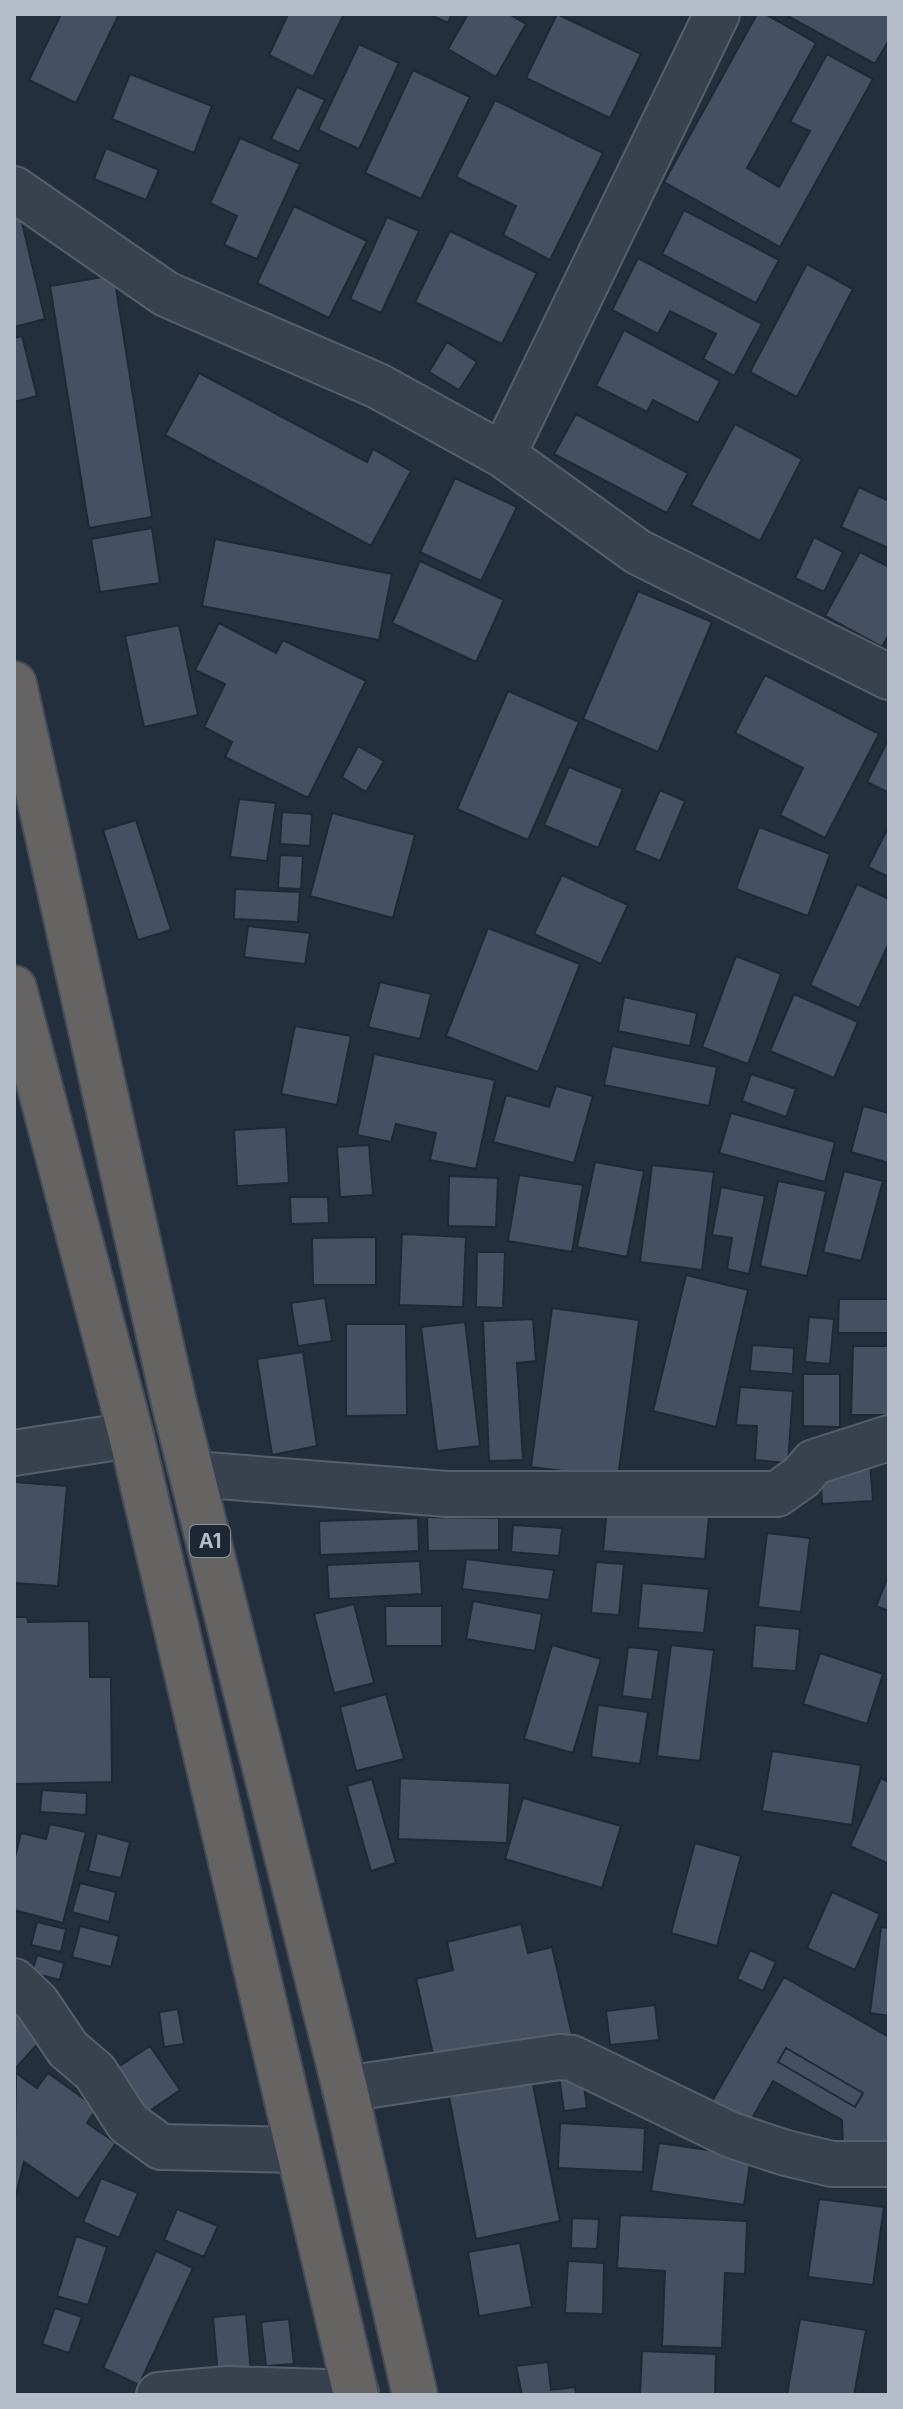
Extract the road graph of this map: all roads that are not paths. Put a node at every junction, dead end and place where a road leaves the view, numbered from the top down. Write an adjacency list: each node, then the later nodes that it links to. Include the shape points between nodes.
1 (717, 14): 3 (street)
2 (14, 189): 3 (street, via 166,294 378,386)
3 (503, 455): 4 (street, via 638,552)
4 (889, 677)
5 (14, 684): 10 (highway, A1)
6 (15, 1001): 7 (highway, A1)
7 (131, 1435): 9 (street); 13 (highway, A1)
8 (889, 1438): 10 (street, via 814,1462 777,1494 447,1494)
9 (14, 1453)
10 (194, 1474): 12 (highway, A1)
11 (14, 1981): 13 (street, via 37,2003 68,2049 95,2072 128,2123 161,2147)
12 (345, 2089): 14 (street, via 572,2058 731,2135 772,2149 832,2164); 17 (highway, A1)
13 (298, 2150): 15 (highway, A1)
14 (889, 2164)
15 (356, 2394): 16 (street, via 227,2389)
16 (159, 2395)
17 (415, 2395)

